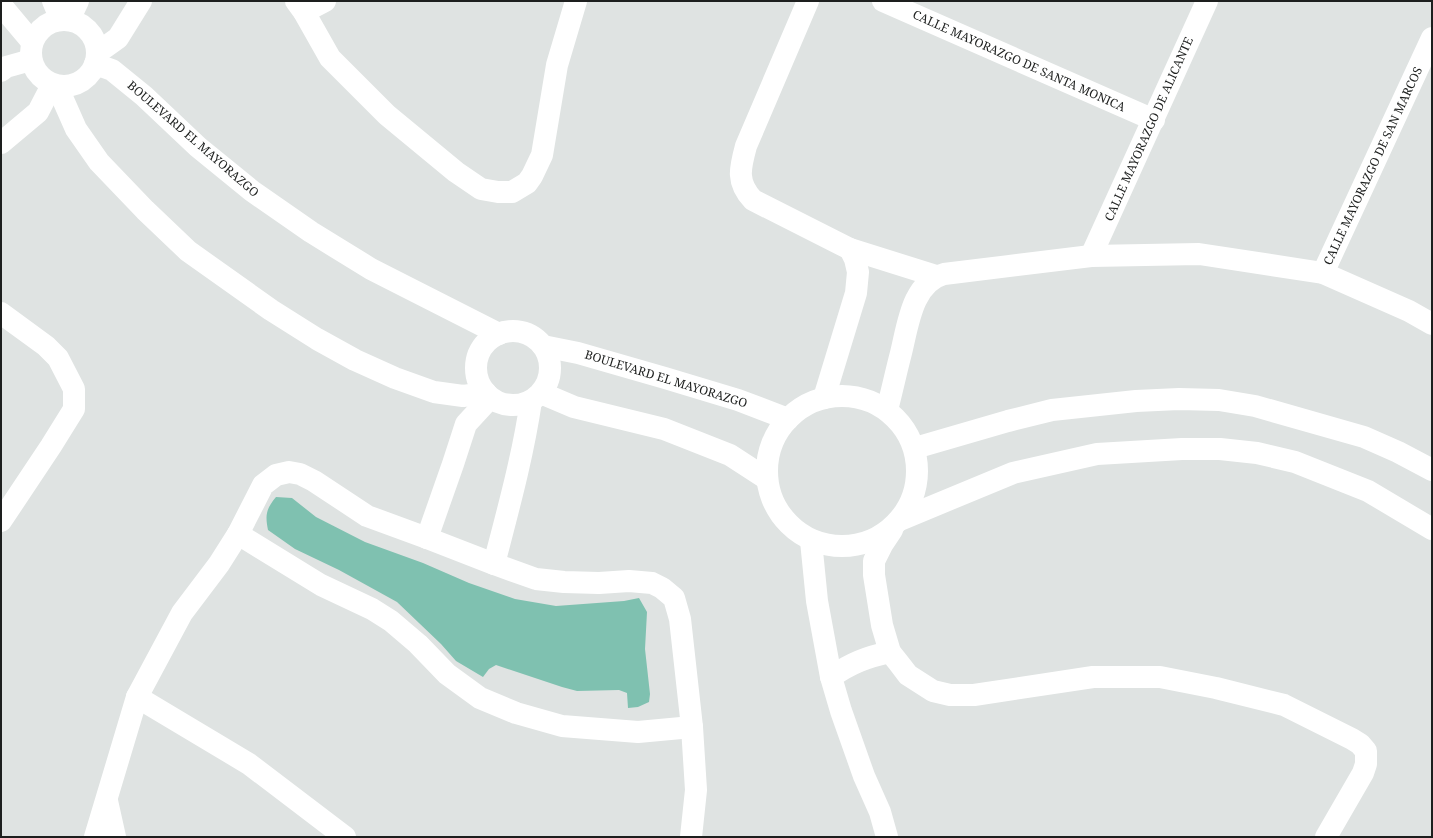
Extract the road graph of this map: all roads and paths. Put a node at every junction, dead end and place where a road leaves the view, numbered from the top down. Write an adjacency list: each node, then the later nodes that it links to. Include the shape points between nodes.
1 (141, 1): 12 (street, via 118,38)
2 (325, 1): 8 (street)
3 (576, 1): 8 (street, via 557,65 542,155 527,183 512,192 481,189 456,172 387,115 330,58)
4 (808, 1): 17 (street, via 746,146 740,177 746,193 753,200)
5 (883, 1): 15 (street, CALLE MAYORAZGO DE SANTA MONICA)
6 (1207, 1): 15 (street, CALLE MAYORAZGO DE ALICANTE)
7 (1, 5): 11 (street)
8 (300, 7)
9 (65, 10): 11 (street, via 39,31); 12 (street, via 92,35 96,43)
10 (1432, 38): 19 (street, CALLE MAYORAZGO DE SAN MARCOS)
11 (32, 51): 13 (street); 14 (street, via 34,68 38,75)
12 (96, 58): 14 (street, via 91,72 84,80 67,87); 23 (street, BOULEVARD EL MAYORAZGO, via 134,87 198,147 252,192 371,269)
13 (1, 71)
14 (55, 85): 16 (street, via 38,112); 25 (street, via 76,129 100,162 188,251 271,310 355,360 434,392 463,396)
15 (1154, 120): 18 (street, CALLE MAYORAZGO DE ALICANTE)
16 (1, 143)
17 (850, 249): 20 (street); 27 (street, via 858,272 856,293)
18 (1091, 256): 19 (street, via 1199,254); 20 (street)
19 (1323, 273): 22 (street, via 1409,311)
20 (936, 276): 28 (street, via 916,299)
21 (1, 313): 33 (street, via 58,358 74,389 74,409)
22 (1432, 324)
23 (499, 334): 24 (street, via 523,332 535,337); 25 (street, via 489,340 477,359 476,371 479,382)
24 (543, 346): 26 (street, via 549,358 550,370 548,382); 29 (street, BOULEVARD EL MAYORAZGO, via 578,353 738,400)
25 (488, 395): 26 (street, via 507,405 520,405); 37 (street, via 466,424)
26 (536, 397): 32 (street, via 664,429 730,455); 39 (street)
27 (824, 398): 28 (street, via 846,395 868,400); 29 (street, via 804,406)
28 (887, 410): 30 (street, via 904,427)
29 (788, 419): 32 (street, via 775,436 768,457)
30 (915, 448): 31 (street, via 1052,410 1136,401 1219,400 1269,410 1364,437); 34 (street, via 918,473 914,497)
31 (1432, 470)
32 (767, 479): 38 (street, via 772,498 781,516 794,530)
33 (1, 521)
34 (897, 524): 35 (street, via 1013,473 1097,454 1220,449 1257,453 1295,462 1368,491); 38 (street, via 867,544 838,548); 40 (street, via 885,539 874,561 882,624)
35 (1432, 529)
36 (238, 534): 37 (street, via 263,485 276,475 289,472 314,481 367,516); 42 (street, via 182,613); 43 (street, via 321,584 391,621 448,674 487,701 516,713 562,726 638,732)
37 (427, 538): 39 (street)
38 (811, 541): 41 (street, via 817,601)
39 (494, 564): 43 (street, via 536,579 599,583 629,581 652,583 662,588 674,598 678,608)
40 (890, 652): 41 (street, via 859,660); 50 (street, via 908,675 923,686 941,694 974,695 1093,677 1160,677 1284,705 1352,739 1366,751 1363,773)
41 (831, 677): 49 (street, via 841,712 880,812)
42 (137, 697): 44 (street); 47 (street, via 249,764)
43 (692, 727): 48 (street, via 696,790)
44 (107, 800): 45 (street); 46 (street)
45 (95, 837)
46 (115, 837)
47 (345, 837)
48 (691, 837)
49 (887, 837)
50 (1326, 837)

